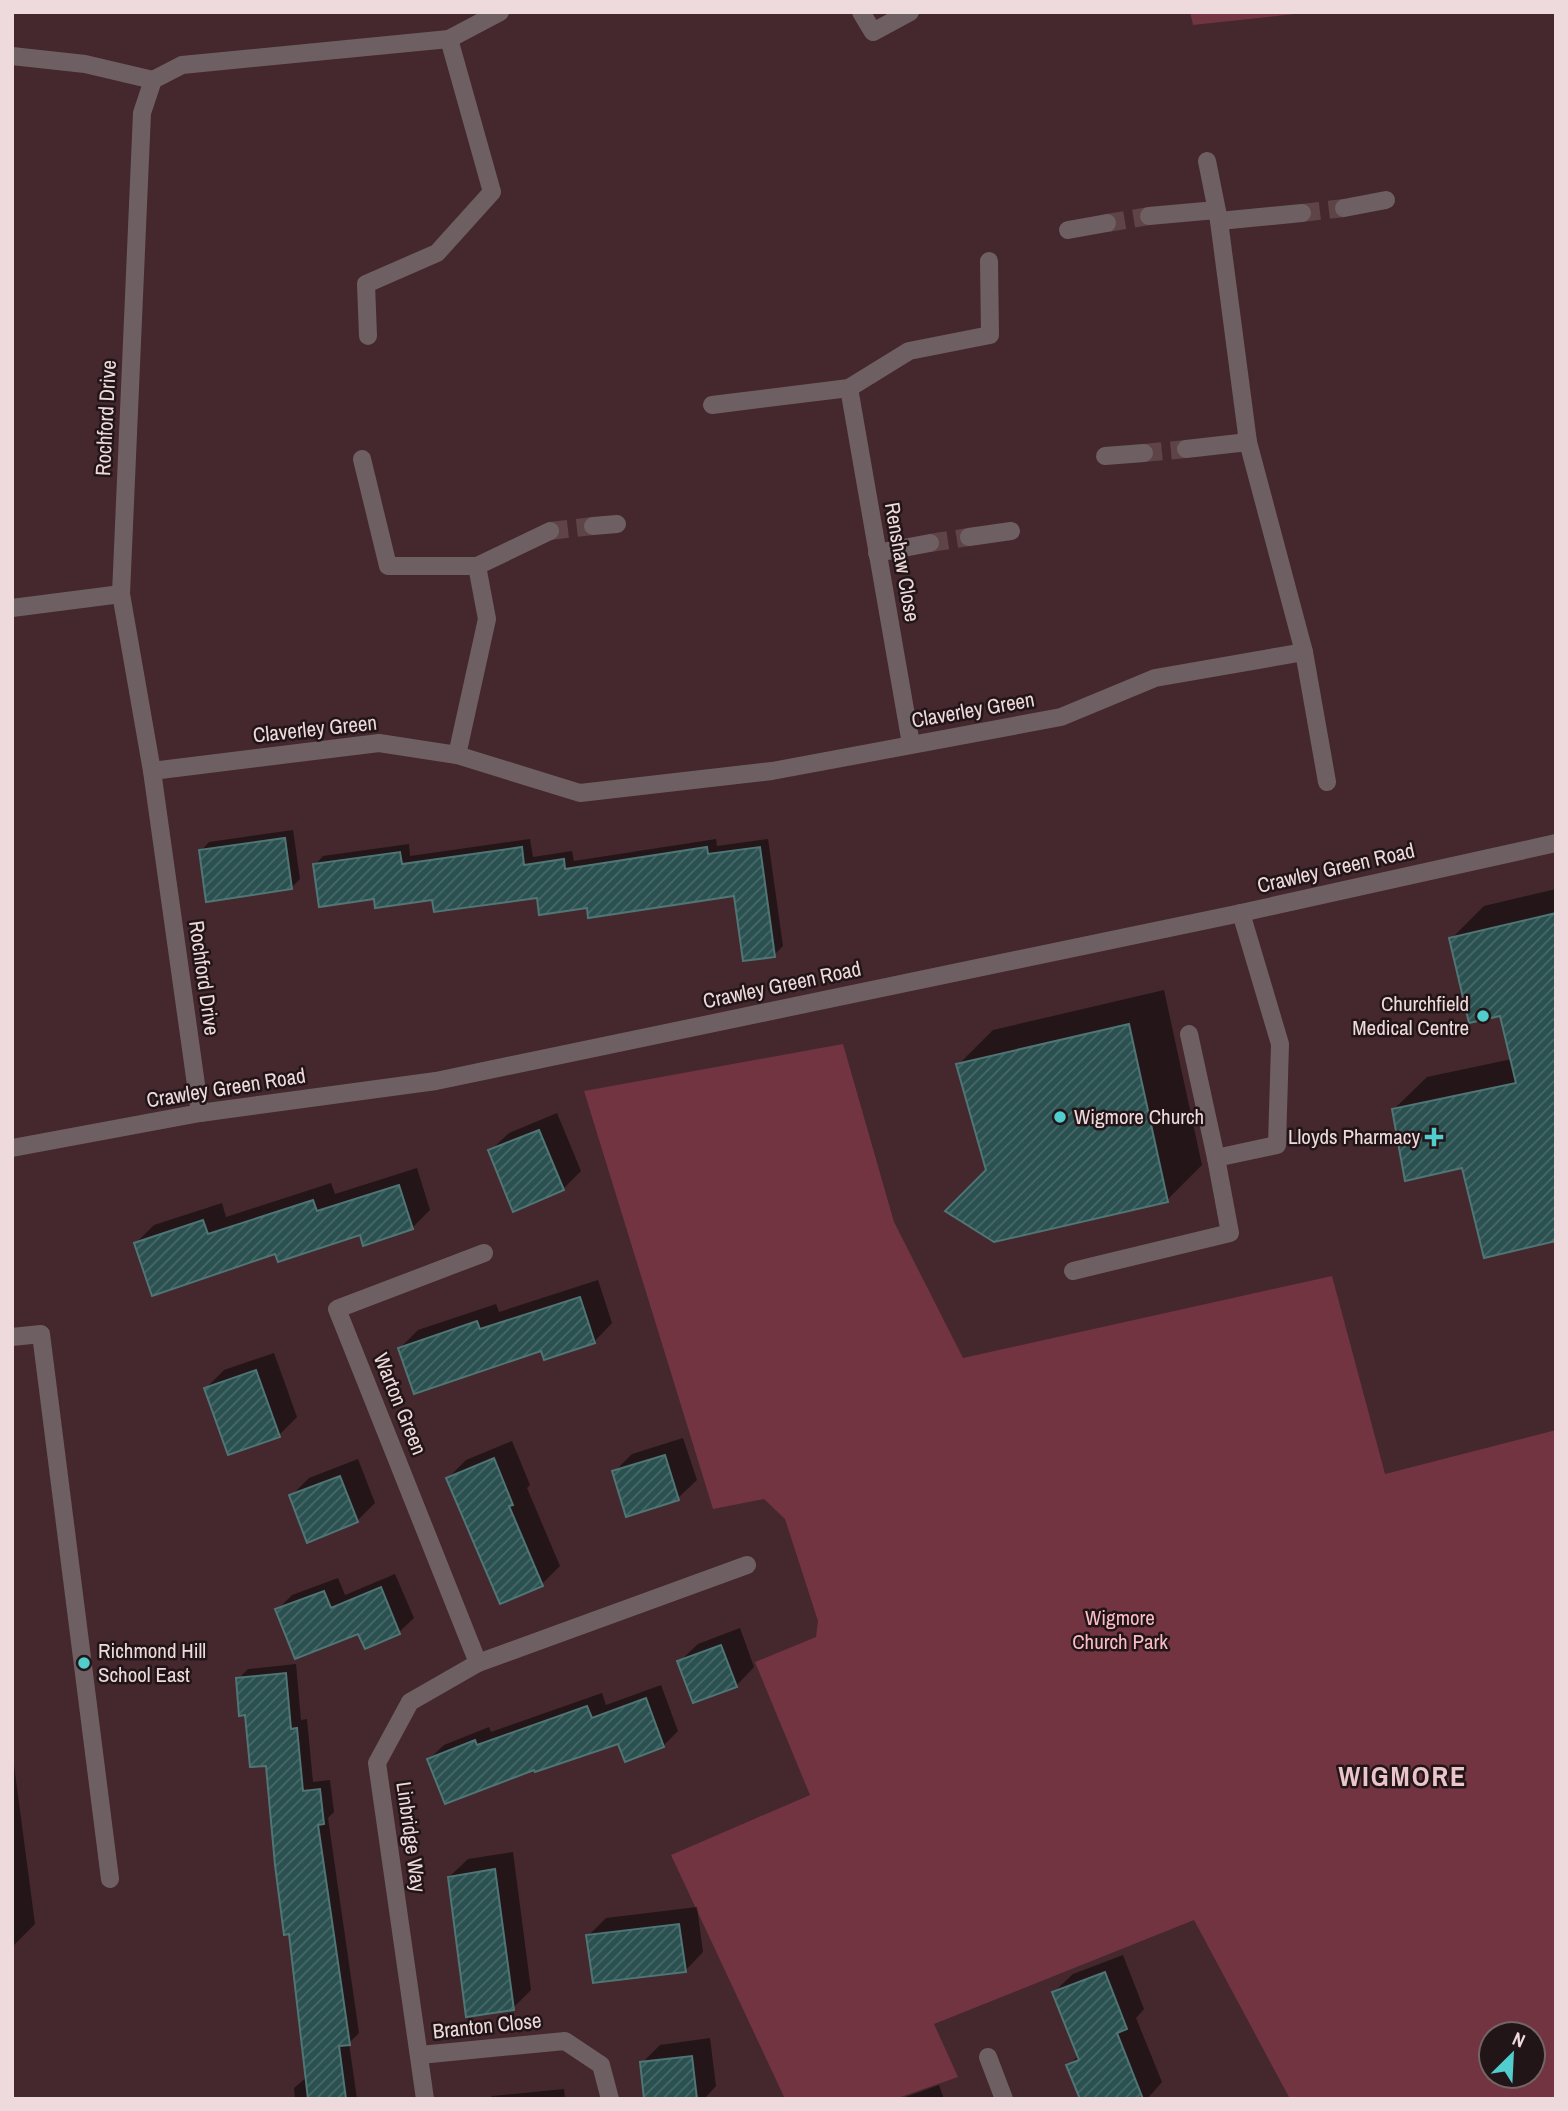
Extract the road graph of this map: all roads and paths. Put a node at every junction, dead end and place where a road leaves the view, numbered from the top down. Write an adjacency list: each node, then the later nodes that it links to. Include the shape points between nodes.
1 (500, 12): 4 (street)
2 (861, 12): 3 (street, via 873,32)
3 (910, 12)
4 (450, 39): 6 (street, via 182,65); 16 (street, via 492,192 437,253 366,284)
5 (12, 56): 6 (street, via 85,64)
6 (153, 80): 32 (street, Rochford Drive, via 142,113)
7 (1207, 161): 12 (street)
8 (1386, 200): 9 (street)
9 (1344, 208)
10 (1302, 213): 12 (street)
11 (1149, 216): 12 (street)
12 (1217, 216): 19 (street)
13 (1108, 223): 14 (street)
14 (1068, 230)
15 (989, 261): 17 (street, via 990,335 909,351)
16 (368, 336)
17 (849, 388): 18 (street); 30 (street, Renshaw Close)
18 (712, 405)
19 (1248, 442): 20 (street); 34 (street)
20 (1186, 449)
21 (1144, 453): 22 (street)
22 (1105, 456)
23 (362, 459): 31 (street, via 388,566)
24 (617, 524): 25 (street)
25 (593, 526)
26 (550, 531): 31 (street)
27 (1011, 531): 28 (street)
28 (969, 537)
29 (930, 543): 30 (street)
30 (877, 553): 35 (street, Renshaw Close)
31 (477, 566): 36 (street, via 487,619)
32 (121, 594): 33 (street); 37 (street, Rochford Drive)
33 (12, 608)
34 (1304, 652): 35 (street, Claverley Green, via 1155,678 1061,717); 38 (street)
35 (911, 744): 36 (street, Claverley Green, via 772,771 580,793)
36 (457, 755): 37 (street, Claverley Green, via 379,743)
37 (152, 771): 42 (street, Rochford Drive)
38 (1327, 782)
39 (1556, 843): 40 (street, Crawley Green Road)
40 (1241, 913): 42 (street, Crawley Green Road, via 436,1081); 44 (street, via 1280,1044 1276,1145)
41 (1189, 1034): 44 (street)
42 (200, 1113): 43 (street, Crawley Green Road)
43 (12, 1148)
44 (1216, 1158): 46 (street, via 1230,1233)
45 (484, 1253): 49 (street, Warton Green, via 337,1309)
46 (1073, 1271)
47 (12, 1337): 50 (street, via 41,1334)
48 (747, 1565): 49 (street, Linbridge Way)
49 (478, 1663): 51 (street, Linbridge Way, via 410,1702 377,1763)
50 (110, 1879)
51 (420, 2055): 53 (street, Linbridge Way); 54 (street, Branton Close, via 565,2041 601,2065)
52 (988, 2057): 55 (street)
53 (425, 2099)
54 (610, 2099)
55 (1004, 2099)

